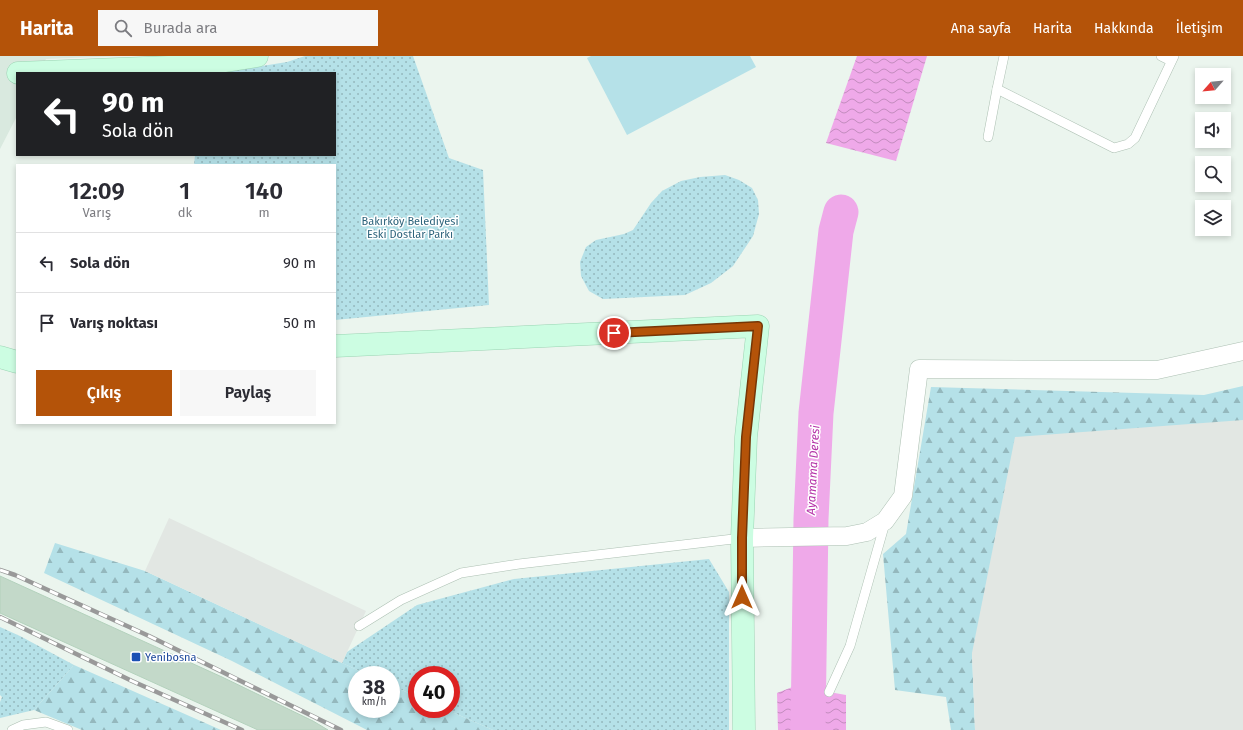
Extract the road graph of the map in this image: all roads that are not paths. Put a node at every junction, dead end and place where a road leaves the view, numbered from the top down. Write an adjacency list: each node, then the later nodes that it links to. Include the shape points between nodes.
1 (257, 56): 5 (street, via 194,66)
2 (1004, 56): 8 (lane)
3 (1161, 56): 4 (lane)
4 (1173, 59): 8 (lane, via 1135,138 1128,144 1114,148)
5 (43, 72)
6 (16, 73): 7 (street)
7 (0, 74)
8 (997, 89): 9 (lane)
9 (988, 137)
10 (336, 346): 15 (street, via 758,326 746,437)
11 (1243, 351): 14 (street, via 1157,370 919,369 903,496)
12 (0, 357): 13 (street)
13 (16, 362)
14 (885, 521): 15 (street, via 868,532 846,536); 17 (lane, via 850,646)
15 (752, 538): 16 (lane, via 519,564 461,573 401,600); 20 (street)
16 (359, 626)
17 (829, 692)
18 (12, 730): 19 (lane, via 23,725 46,722)
19 (68, 730)
20 (744, 730)

